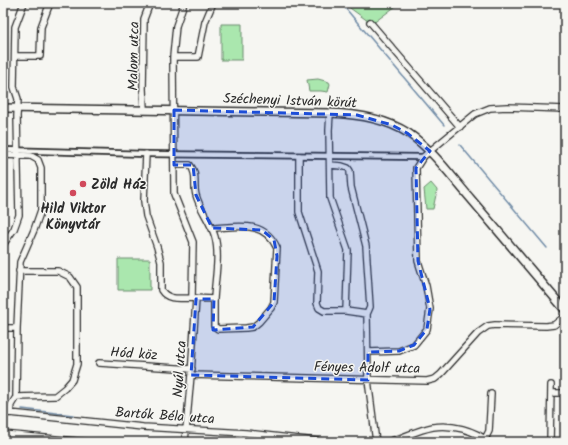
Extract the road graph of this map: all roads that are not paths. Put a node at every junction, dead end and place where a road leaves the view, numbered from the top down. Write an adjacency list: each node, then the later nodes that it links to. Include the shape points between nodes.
1 (24, 3): 7 (street, via 15,26)
2 (50, 3): 7 (street, via 41,27 40,56)
3 (150, 3): 12 (street, Malom utca, via 144,19)
4 (184, 3): 8 (street, via 176,26)
5 (213, 3): 8 (street, via 204,22 198,57)
6 (370, 22): 15 (street)
7 (15, 56): 10 (street, via 14,86)
8 (173, 57): 13 (street)
9 (3, 108): 10 (street, Széchenyi István körút)
10 (18, 108): 12 (street, Széchenyi István körút); 18 (street)
11 (565, 109): 15 (street, via 490,108 475,114)
12 (144, 110): 13 (street, Széchenyi István körút)
13 (174, 110): 14 (street, Széchenyi István körút); 20 (street, Nyúl utca)
14 (330, 113): 17 (street, Széchenyi István körút, via 375,118 408,133); 23 (street)
15 (460, 127): 17 (street)
16 (3, 150): 18 (street)
17 (430, 151): 24 (street); 32 (street, Széchenyi István körút)
18 (18, 153): 19 (street); 21 (street); 28 (street, via 19,215 14,229); 29 (street, via 38,160 42,187 41,210 20,262)
19 (146, 154): 20 (street); 30 (street, via 144,201 146,216 161,262 160,290 167,297)
20 (174, 154): 22 (street); 25 (street, Nyúl utca)
21 (3, 155)
22 (299, 156): 23 (street); 33 (street, via 299,212 318,271 317,303 324,311)
23 (330, 156): 24 (street); 26 (street)
24 (423, 157): 38 (street, via 416,168 418,261 430,309 427,329 414,345 400,351)
25 (174, 165): 27 (street, via 190,165 194,169 196,195); 30 (street, Nyúl utca, via 174,194 193,242)
26 (330, 165): 33 (street, via 330,198 348,250); 34 (street, via 342,166 350,171 351,187 366,246 370,307)
27 (212, 228): 31 (street, via 216,256); 31 (street, via 256,227 274,240 277,248 274,302 253,327 218,329 214,326)
28 (3, 245)
29 (19, 271): 37 (street); 46 (street, via 58,271 70,277 77,287 77,364 72,380 55,396)
30 (194, 298): 31 (street); 40 (street, Nyúl utca)
31 (214, 299)
32 (565, 310)
33 (346, 311): 34 (street)
34 (367, 314): 38 (street)
35 (565, 316): 41 (street, Fényes Adolf utca, via 554,325 488,326 478,333 441,374 427,381)
36 (3, 328): 37 (street)
37 (17, 328): 46 (street)
38 (368, 352): 41 (street)
39 (99, 363): 40 (street, Hód köz)
40 (192, 372): 41 (street, Fényes Adolf utca); 49 (street, Nyúl utca)
41 (368, 380): 56 (street)
42 (551, 385): 43 (street)
43 (551, 393): 44 (street); 58 (street)
44 (565, 393)
45 (492, 394): 51 (street)
46 (16, 397): 47 (street)
47 (10, 413): 48 (street, Bartók Béla utca); 49 (street, Bartók Béla utca)
48 (3, 414)
49 (186, 429): 52 (street, Bartók Béla utca); 54 (street, Nyúl utca)
50 (3, 434): 53 (street)
51 (487, 440): 57 (street, via 464,428 447,426 432,427)
52 (313, 441): 55 (street, Bartók Béla utca)
53 (87, 442)
54 (185, 442)
55 (325, 442)
56 (376, 442)
57 (388, 442)
58 (550, 442)

